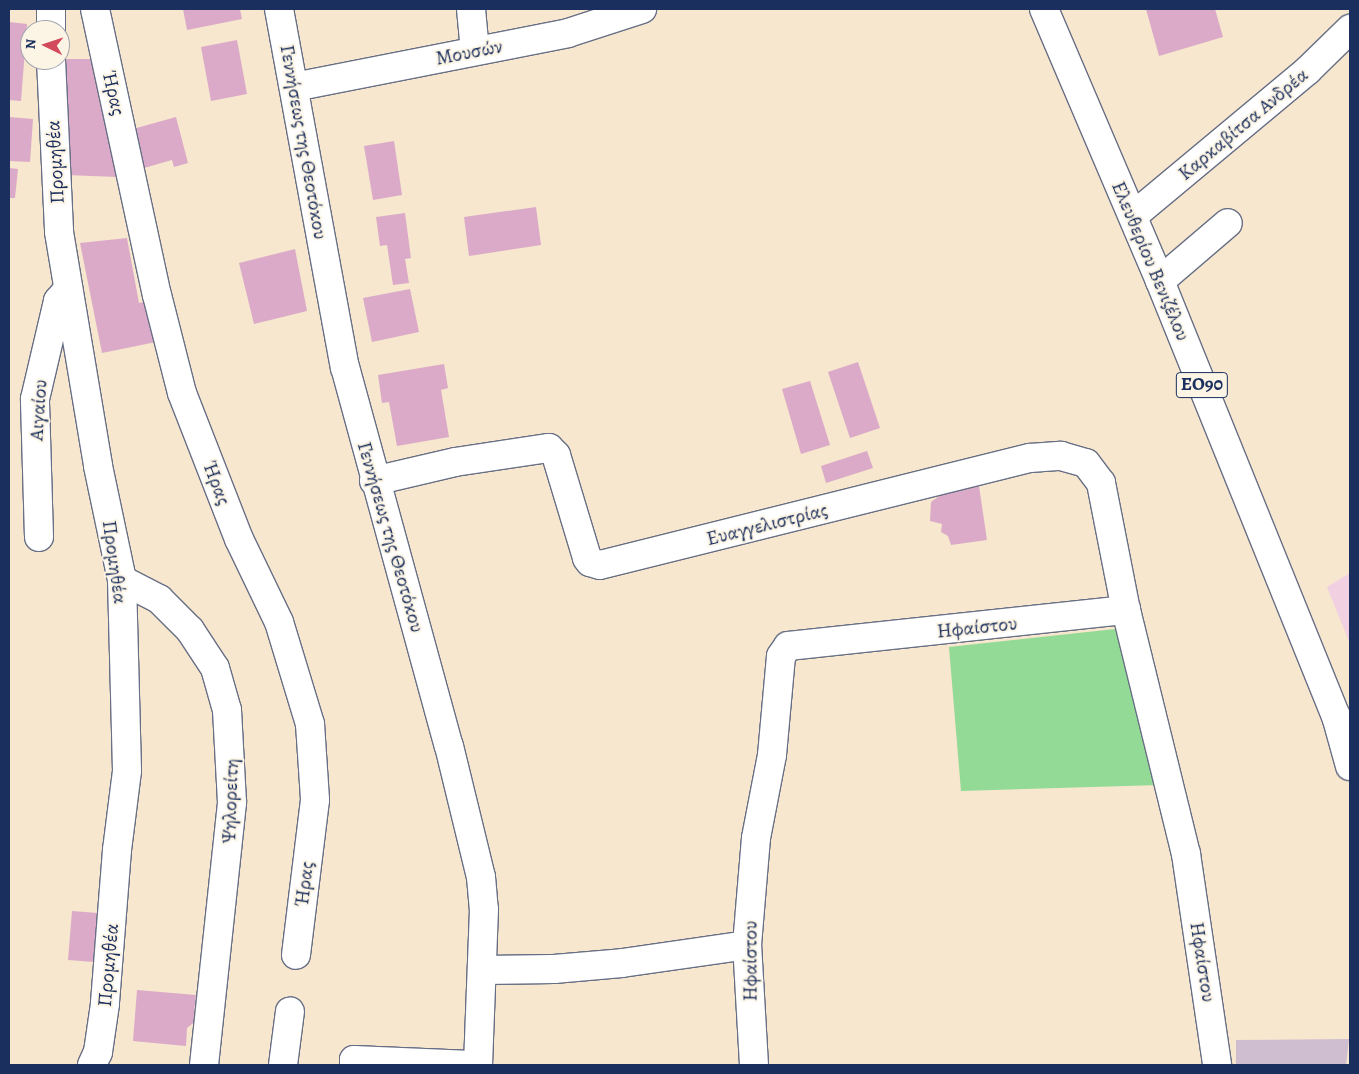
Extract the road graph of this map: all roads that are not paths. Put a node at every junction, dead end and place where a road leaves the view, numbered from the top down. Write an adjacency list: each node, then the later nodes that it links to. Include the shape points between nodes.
1 (95, 9): 20 (street, Ήρας, via 180,385 232,523 279,622 310,724 315,800)
2 (279, 9): 9 (street, Γεννήσεως της Θεοτόκου)
3 (472, 9): 7 (street)
4 (1044, 9): 10 (street, Ελευθερίου Βενιζέλου / ΕΟ90)
5 (627, 11): 7 (street, Μουσών, via 568,33)
6 (1350, 29): 10 (street, Καρκαβίτσα Ανδρέα, via 1308,70)
7 (475, 51): 9 (street, Μουσών)
8 (52, 70): 13 (street, Προμηθέα, via 55,190)
9 (294, 87): 14 (street, Γεννήσεως της Θεοτόκου, via 345,367)
10 (1133, 216): 12 (street, Ελευθερίου Βενιζέλου / ΕΟ90)
11 (1228, 223): 12 (street)
12 (1160, 281): 18 (street, Ελευθερίου Βενιζέλου / ΕΟ90, via 1336,716)
13 (68, 289): 15 (street, Αιγαίου, via 58,301 35,399); 16 (street, Προμηθέα, via 98,466)
14 (374, 480): 17 (street, Ευαγγελιστρίας, via 455,462 549,448 556,455 587,558 600,565 1030,458 1074,459 1086,463 1101,483); 21 (street, Γεννήσεως της Θεοτόκου, via 442,720 481,877)
15 (39, 537)
16 (122, 580): 23 (street, Προμηθέα, via 127,771 117,850 105,1004 98,1052); 24 (street, Ψηλορείτη, via 159,599 190,630 215,668 227,710 232,803)
17 (1126, 610): 19 (street, Ηφαίστου, via 788,646 781,656 772,755 756,838); 30 (street, Ηφαίστου, via 1186,854)
18 (1350, 766)
19 (747, 945): 21 (street, via 622,963 554,969); 29 (street, Ηφαίστου)
20 (296, 955)
21 (483, 970): 28 (street, Γεννήσεως της Θεοτόκου)
22 (290, 1011): 25 (street)
23 (92, 1065)
24 (204, 1065)
25 (284, 1065)
26 (354, 1065): 27 (street, via 354,1060)
27 (472, 1065)
28 (478, 1065)
29 (754, 1065)
30 (1218, 1065)

